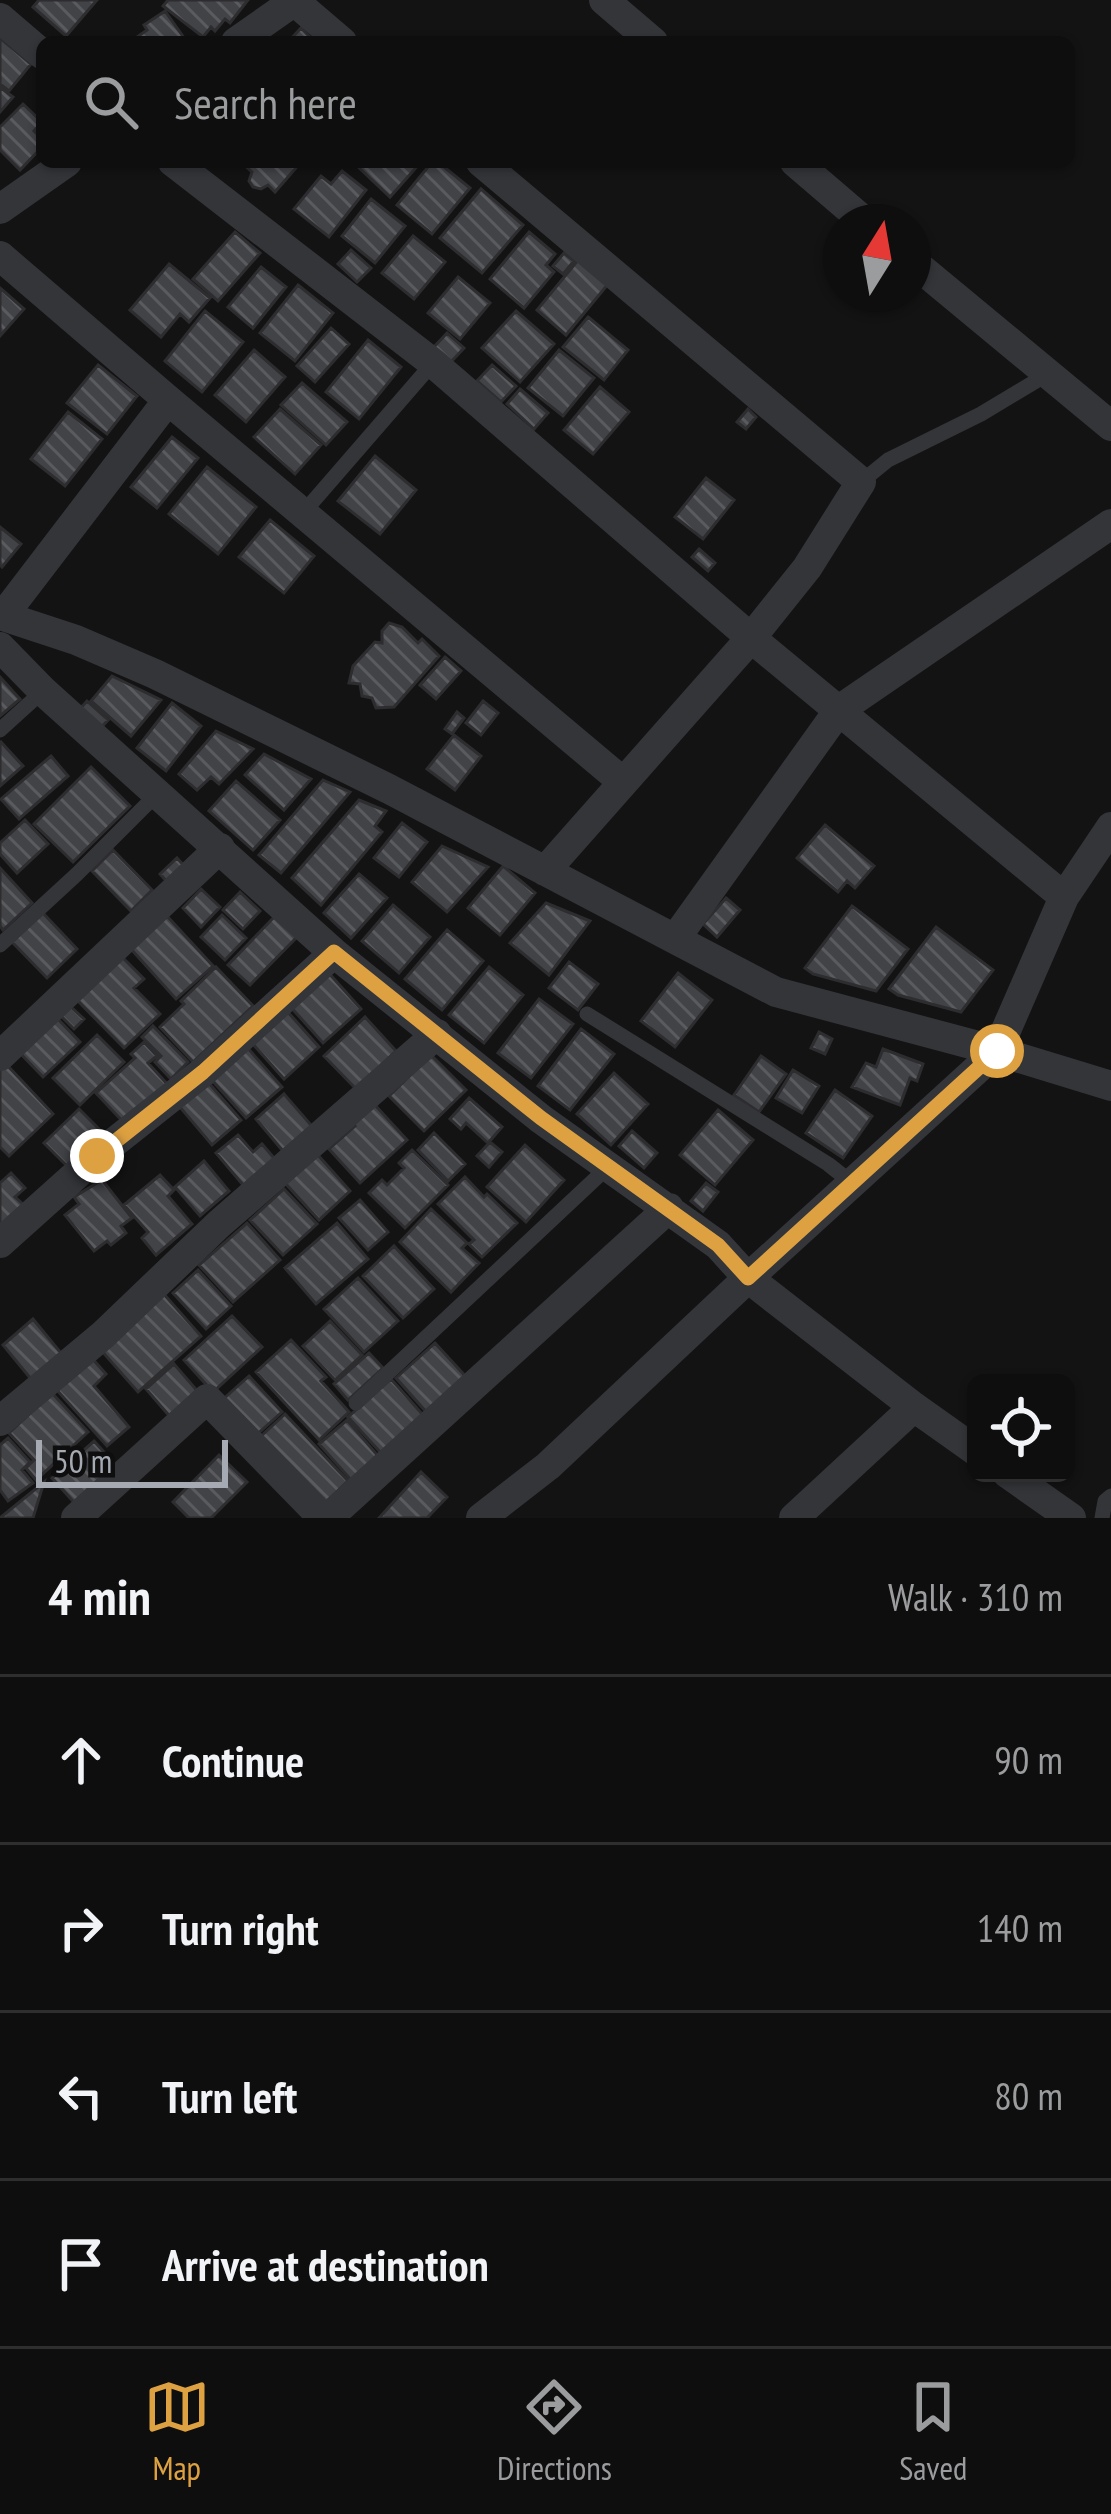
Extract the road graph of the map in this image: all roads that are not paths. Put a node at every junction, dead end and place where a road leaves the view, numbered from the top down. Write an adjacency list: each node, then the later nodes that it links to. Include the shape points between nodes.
1 (294, 0): 4 (street); 5 (street)
2 (604, 0): 6 (street)
3 (0, 18): 7 (street)
4 (244, 36)
5 (335, 36)
6 (646, 36)
7 (36, 49)
8 (58, 168): 13 (street)
9 (181, 168): 16 (street)
10 (489, 168): 20 (street)
11 (802, 168): 12 (street)
12 (845, 204)
13 (0, 209)
14 (0, 256): 18 (street)
15 (931, 277): 17 (street)
16 (433, 362): 21 (lane); 24 (street)
17 (1046, 375): 19 (street); 20 (lane)
18 (168, 400): 21 (street); 23 (street)
19 (1111, 426)
20 (861, 482): 24 (street)
21 (302, 513): 28 (street)
22 (1111, 524): 26 (street)
23 (1, 626): 25 (street); 32 (street, via 76,640 155,674)
24 (752, 638): 26 (street); 28 (street)
25 (43, 691): 27 (lane); 29 (street)
26 (839, 710): 33 (street); 34 (street)
27 (0, 730)
28 (623, 782): 32 (street)
29 (158, 794): 31 (street); 35 (lane)
30 (1111, 827): 33 (street)
31 (220, 848): 36 (street); 40 (street)
32 (545, 871): 34 (street)
33 (1064, 897): 39 (street)
34 (675, 939): 39 (street, via 776,992)
35 (0, 945)
36 (334, 952): 38 (street); 45 (street)
37 (586, 1014): 43 (lane)
38 (437, 1034): 42 (street); 49 (street)
39 (997, 1051): 41 (street); 43 (street)
40 (0, 1056)
41 (1111, 1087)
42 (609, 1166): 44 (street); 47 (lane)
43 (852, 1184): 46 (street)
44 (669, 1208): 46 (street); 54 (street)
45 (0, 1243)
46 (748, 1278): 48 (street); 55 (street, via 548,1466)
47 (356, 1403)
48 (914, 1407): 50 (street); 56 (street)
49 (0, 1421)
50 (967, 1445)
51 (1020, 1482): 57 (street)
52 (1111, 1496): 58 (lane)
53 (76, 1518): 54 (street, via 207,1399)
54 (325, 1518)
55 (481, 1518)
56 (794, 1518)
57 (1071, 1518)
58 (1102, 1518)

